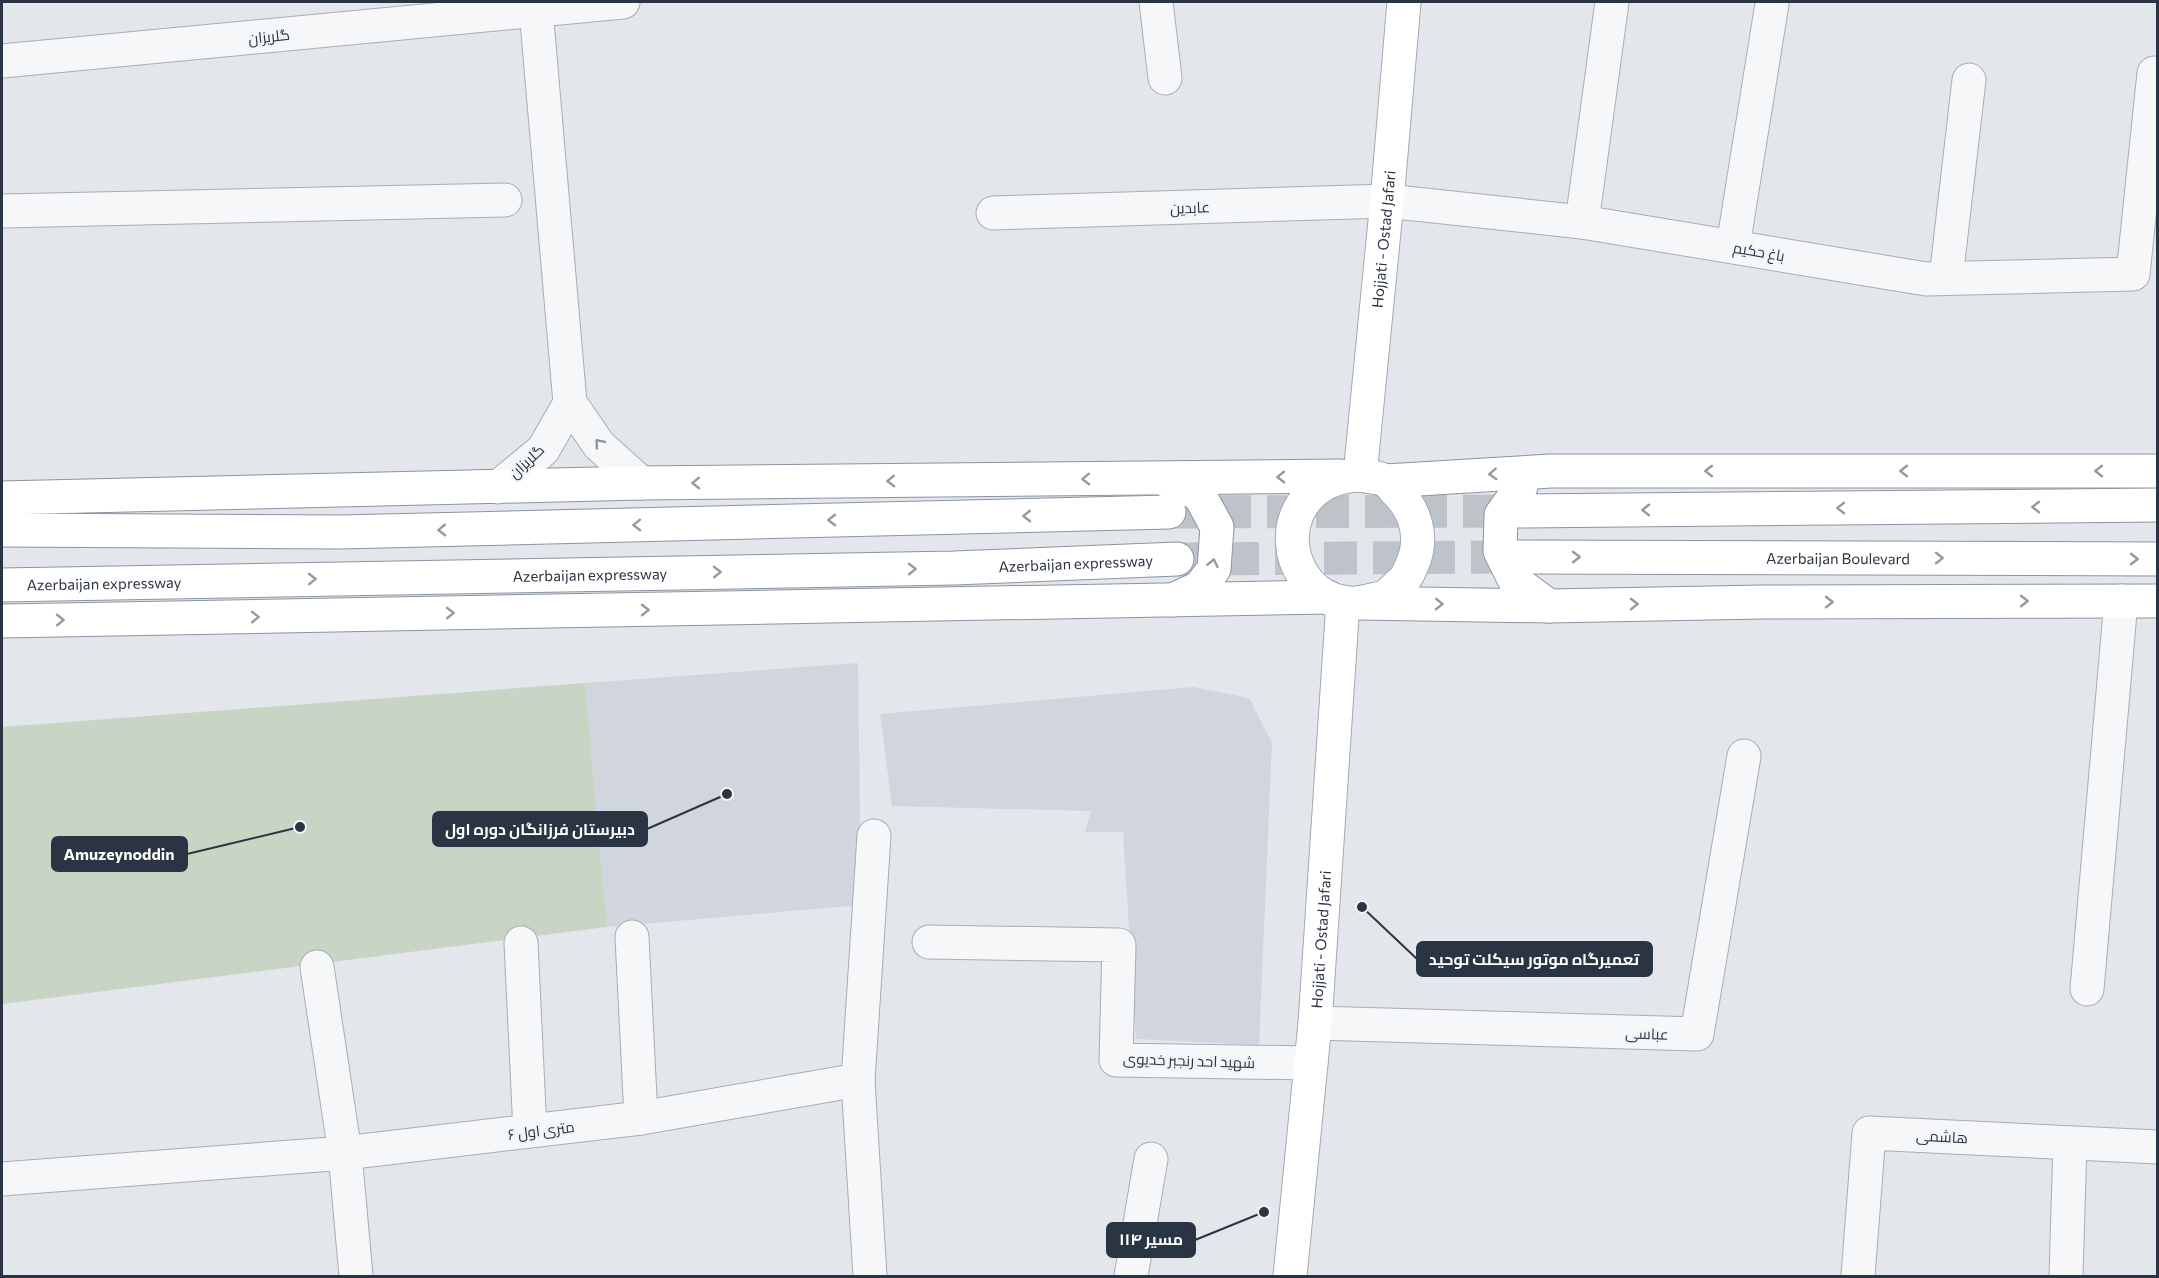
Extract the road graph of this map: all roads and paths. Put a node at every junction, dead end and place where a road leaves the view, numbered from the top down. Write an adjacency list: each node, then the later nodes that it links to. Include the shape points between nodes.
1 (623, 2): 6 (street, گلریزان)
2 (1155, 2): 9 (street)
3 (1404, 2): 12 (main road, Hojjati - Ostad Jafari)
4 (1612, 2): 15 (street)
5 (1772, 4): 16 (street)
6 (536, 10): 7 (street, گلریزان); 18 (street)
7 (2, 61)
8 (2154, 73): 17 (street, باغ حکیم, via 2133,274)
9 (1165, 78)
10 (1969, 80): 17 (street)
11 (505, 200): 13 (street)
12 (1387, 201): 14 (street, عابدین); 15 (street, باغ حکیم); 21 (main road, Hojjati - Ostad Jafari)
13 (2, 211)
14 (993, 213)
15 (1582, 222): 16 (street, باغ حکیم)
16 (1733, 246): 17 (street, باغ حکیم, via 1926,279)
17 (1946, 278)
18 (570, 403): 23 (street, one-way to 18, via 599,445); 24 (street, گلریزان, via 543,450)
19 (1551, 471): 20 (main road, one-way to 19); 21 (main road, one-way to 21); 38 (main road, via 1521,487 1501,515 1500,551 1515,582)
20 (2157, 471)
21 (1362, 477): 22 (main road, one-way to 22); 35 (main road, via 1322,484 1296,514 1291,533 1299,571 1311,587); 35 (main road, via 1406,501 1418,526 1418,553 1406,578 1385,596)
22 (1162, 478): 23 (main road, one-way to 23); 34 (main road, one-way to 22, via 1199,588 1214,569 1217,527 1199,494)
23 (641, 483): 24 (main road)
24 (498, 487): 25 (main road)
25 (2, 498)
26 (2157, 506): 27 (main road, one-way to 27)
27 (1519, 511)
28 (1169, 512): 29 (main road, one-way to 29, via 341,532)
29 (2, 530)
30 (1517, 557): 32 (main road, Azerbaijan Boulevard, one-way to 32)
31 (1177, 559): 33 (main road, Azerbaijan expressway, one-way to 31, via 954,568)
32 (2157, 559)
33 (2, 585)
34 (1173, 600): 35 (main road); 39 (main road, one-way to 34)
35 (1343, 601): 38 (main road, one-way to 38); 47 (main road, Hojjati - Ostad Jafari)
36 (2121, 601): 37 (main road); 38 (main road, one-way to 36); 46 (street)
37 (2157, 601)
38 (1549, 606)
39 (2, 621)
40 (1744, 756): 47 (street, عباسی, via 1697,1034)
41 (874, 836): 49 (street)
42 (632, 937): 50 (street)
43 (928, 942): 48 (street, شهید احد رنجبر خدیوی, via 1119,945 1116,1060)
44 (521, 943): 51 (street)
45 (317, 967): 54 (street)
46 (2087, 989)
47 (1315, 1023): 48 (main road, Hojjati - Ostad Jafari)
48 (1311, 1063): 60 (main road, Hojjati - Ostad Jafari)
49 (858, 1080): 50 (street, ۶ متری اول); 58 (street)
50 (641, 1118): 51 (street, ۶ متری اول)
51 (530, 1131): 54 (street, ۶ متری اول)
52 (2070, 1143): 53 (street, هاشمی); 61 (street, هاشمی, via 1869,1133); 62 (street)
53 (2157, 1147)
54 (345, 1152): 56 (street, ۶ متری اول); 57 (street)
55 (1151, 1159): 59 (street)
56 (2, 1179)
57 (356, 1276)
58 (870, 1276)
59 (1131, 1276)
60 (1290, 1276)
61 (1858, 1276)
62 (2066, 1276)

